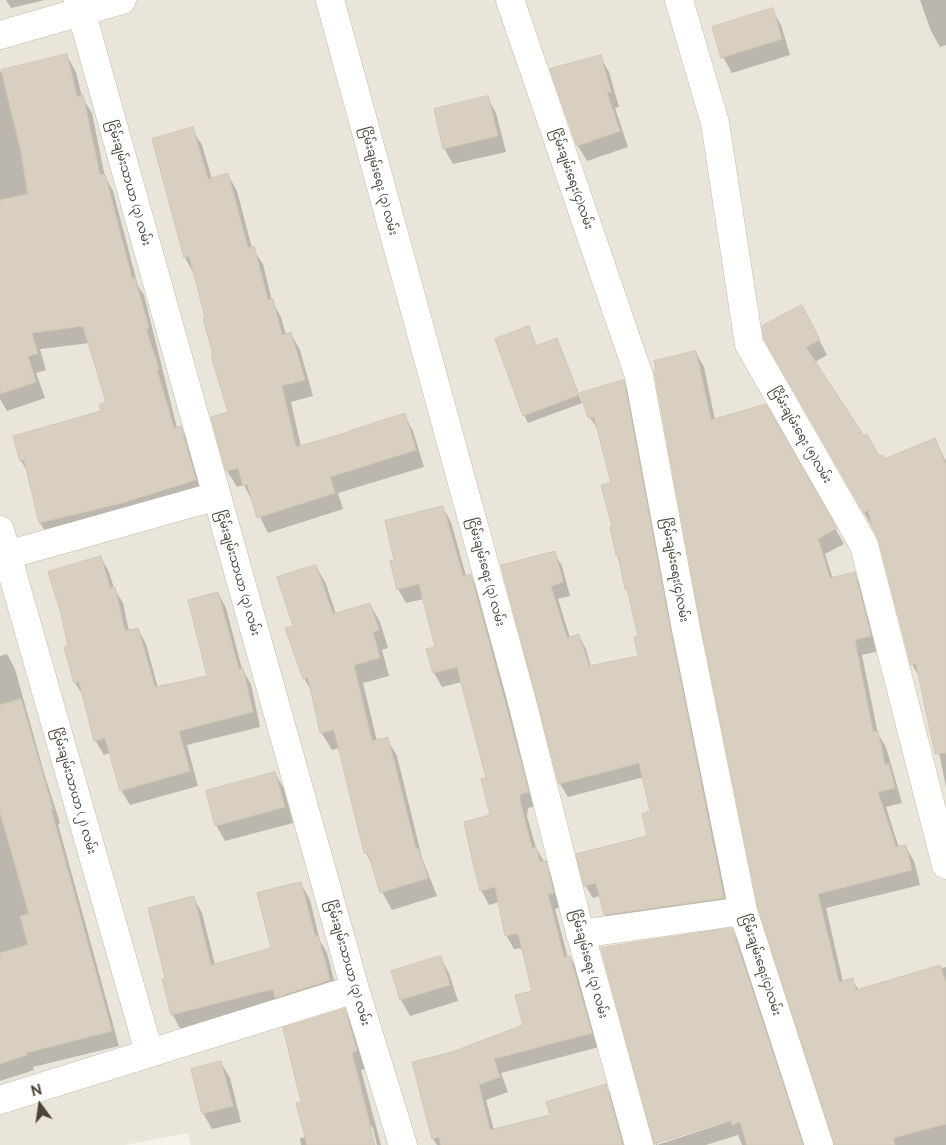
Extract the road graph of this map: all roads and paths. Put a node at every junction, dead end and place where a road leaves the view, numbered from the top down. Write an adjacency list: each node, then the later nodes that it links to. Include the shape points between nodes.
1 (122, 0): 5 (street)
2 (330, 0): 11 (street, ငြိမ်းချမ်းရေး (၃) လမ်း, via 521,698)
3 (510, 0): 10 (street, ငြိမ်းချမ်းရေး(၄)လမ်း, via 639,376 686,629)
4 (680, 0): 9 (street, ငြိမ်းချမ်းရေး (၅)လမ်း, via 715,124 749,344 864,546)
5 (80, 6): 6 (street); 7 (street, ငြိမ်းချမ်းသာယာ (၃) လမ်း)
6 (0, 35)
7 (217, 496): 8 (street); 12 (street, ငြိမ်းချမ်းသာယာ (၃) လမ်း)
8 (2, 547): 13 (street, ငြိမ်းချမ်းသာယာ (၂) လမ်း)
9 (946, 865)
10 (744, 911): 11 (street); 17 (street, ငြိမ်းချမ်းရေး(၄)လမ်း)
11 (580, 934): 16 (street, ငြိမ်းချမ်းရေး (၃) လမ်း)
12 (355, 989): 13 (street); 15 (street, ငြိမ်းချမ်းသာယာ (၃) လမ်း)
13 (149, 1052): 14 (street)
14 (0, 1100)
15 (403, 1145)
16 (638, 1145)
17 (819, 1145)

